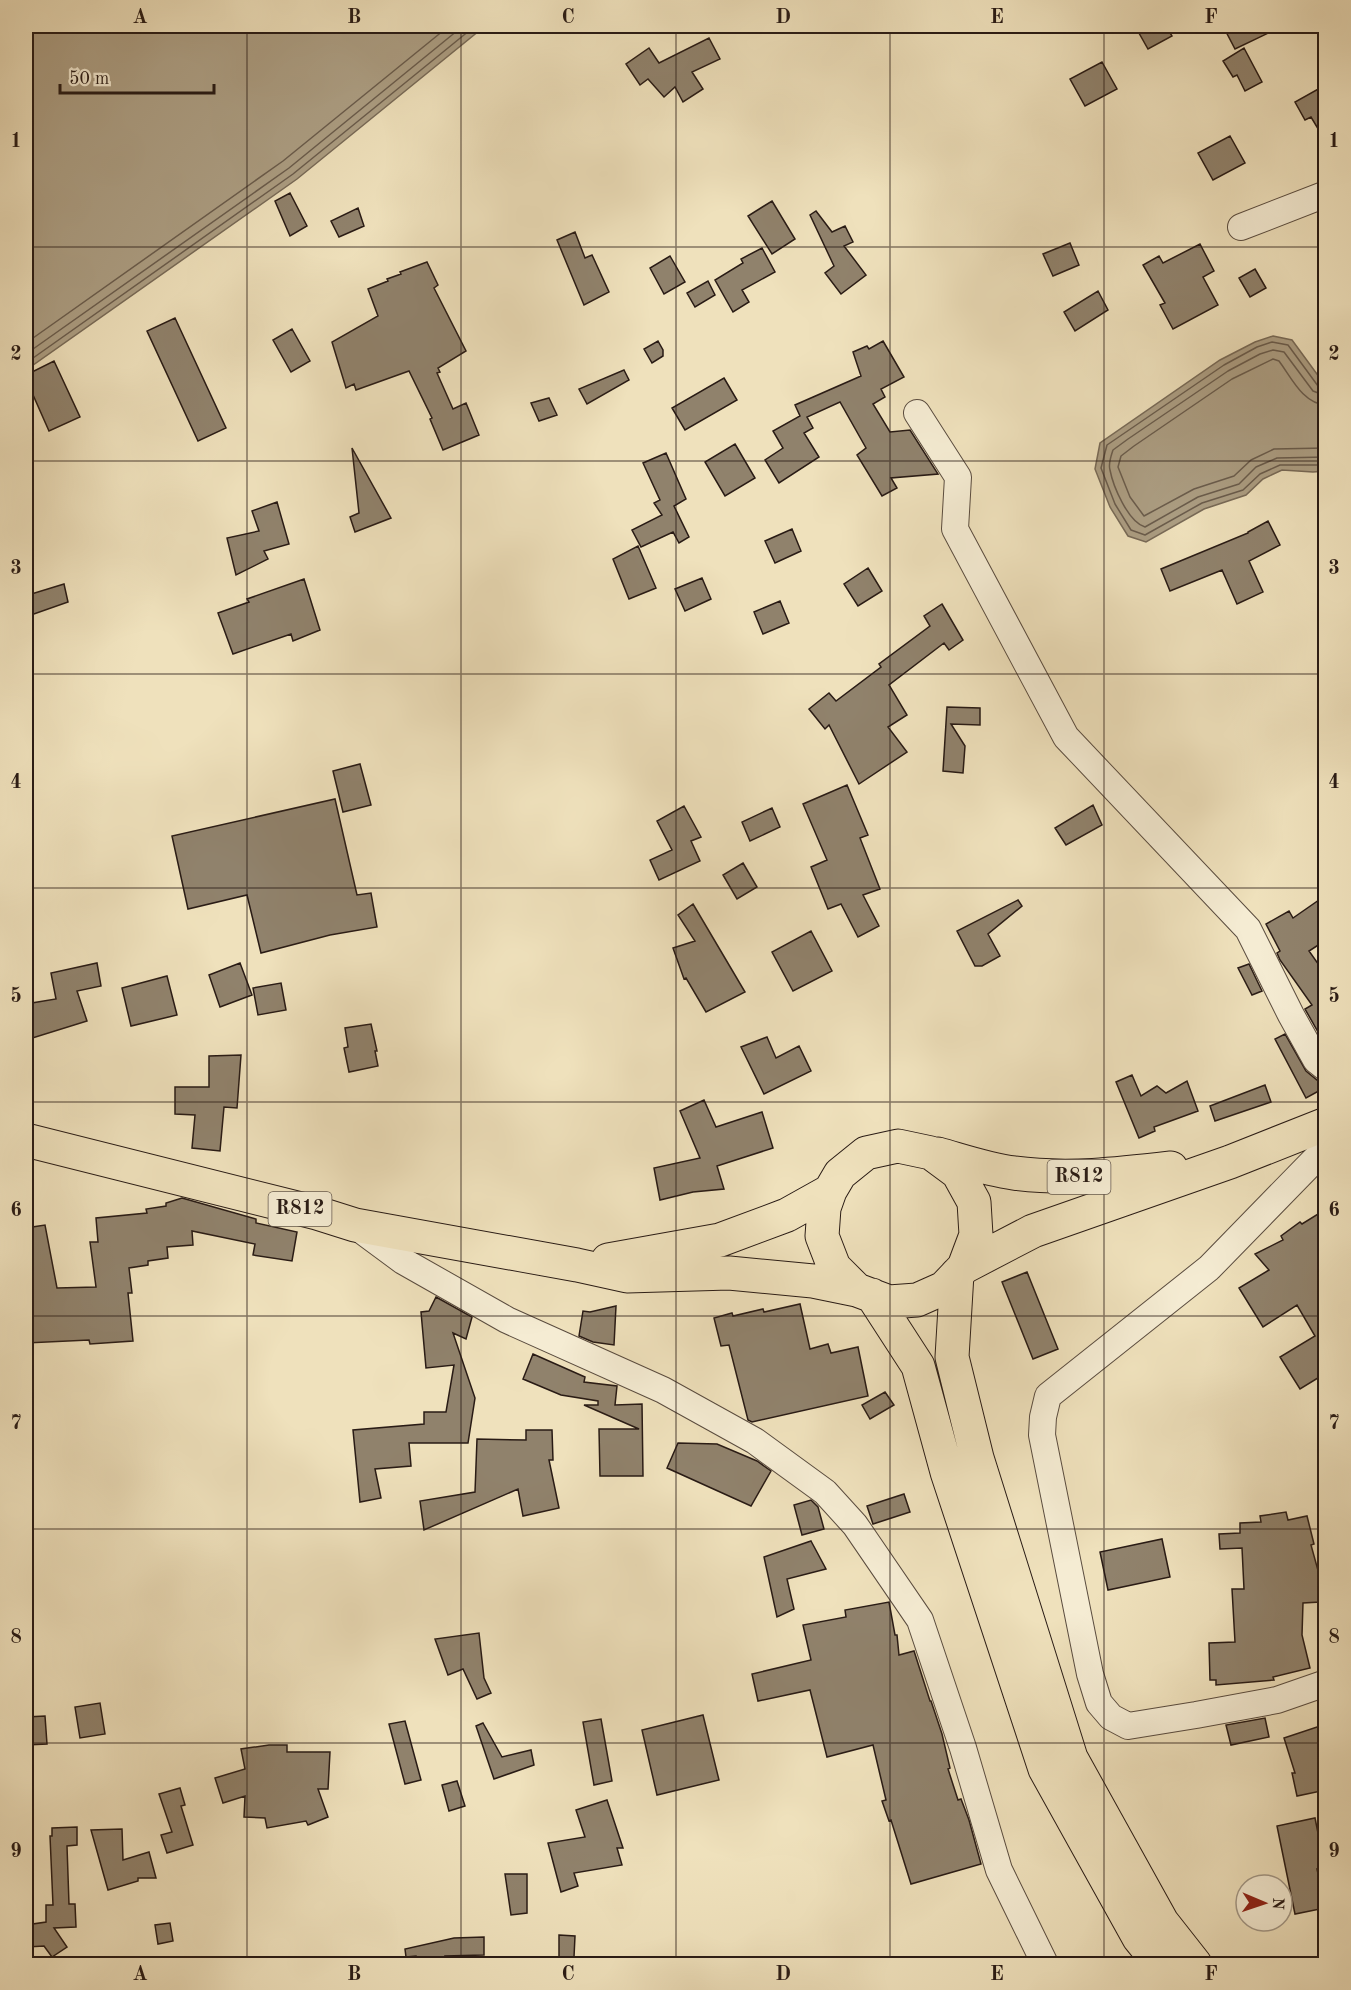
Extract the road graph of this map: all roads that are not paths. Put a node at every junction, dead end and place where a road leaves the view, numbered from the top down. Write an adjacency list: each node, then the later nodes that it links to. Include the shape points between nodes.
1 (1326, 194): 2 (street)
2 (1241, 227)
3 (917, 412): 4 (street, via 958,477 955,529 1066,737 1248,929 1316,1060)
4 (1326, 1068)
5 (1326, 1124): 9 (main road, R812)
6 (26, 1140): 11 (main road, R812)
7 (1326, 1148): 15 (street, via 1209,1268 1048,1396 1042,1435 1090,1674 1099,1703 1111,1717 1128,1726 1277,1700)
8 (931, 1153): 9 (main road, R812, via 1012,1173 1052,1177 1097,1177); 10 (main road, R812, via 898,1146 866,1153 840,1174); 13 (main road, R812, via 958,1173 974,1202 976,1236)
9 (1230, 1162): 13 (main road, R812, via 1033,1231)
10 (830, 1191): 12 (main road, R812, via 787,1215 720,1240); 14 (main road, R812, via 822,1236 834,1267)
11 (355, 1225): 12 (main road, R812); 16 (street, via 403,1261 507,1320 663,1390 755,1441 825,1492 855,1525 920,1620 999,1870)
12 (577, 1265): 14 (main road, R812, via 627,1276 769,1276)
13 (961, 1270): 14 (main road, R812, via 944,1288 917,1300 889,1302); 18 (main road, via 952,1357 977,1458 1071,1758 1162,1922)
14 (865, 1293): 17 (main road, via 918,1366 947,1472 1045,1769 1139,1938)
15 (1326, 1683)
16 (1045, 1965)
17 (1160, 1965)
18 (1195, 1965)

